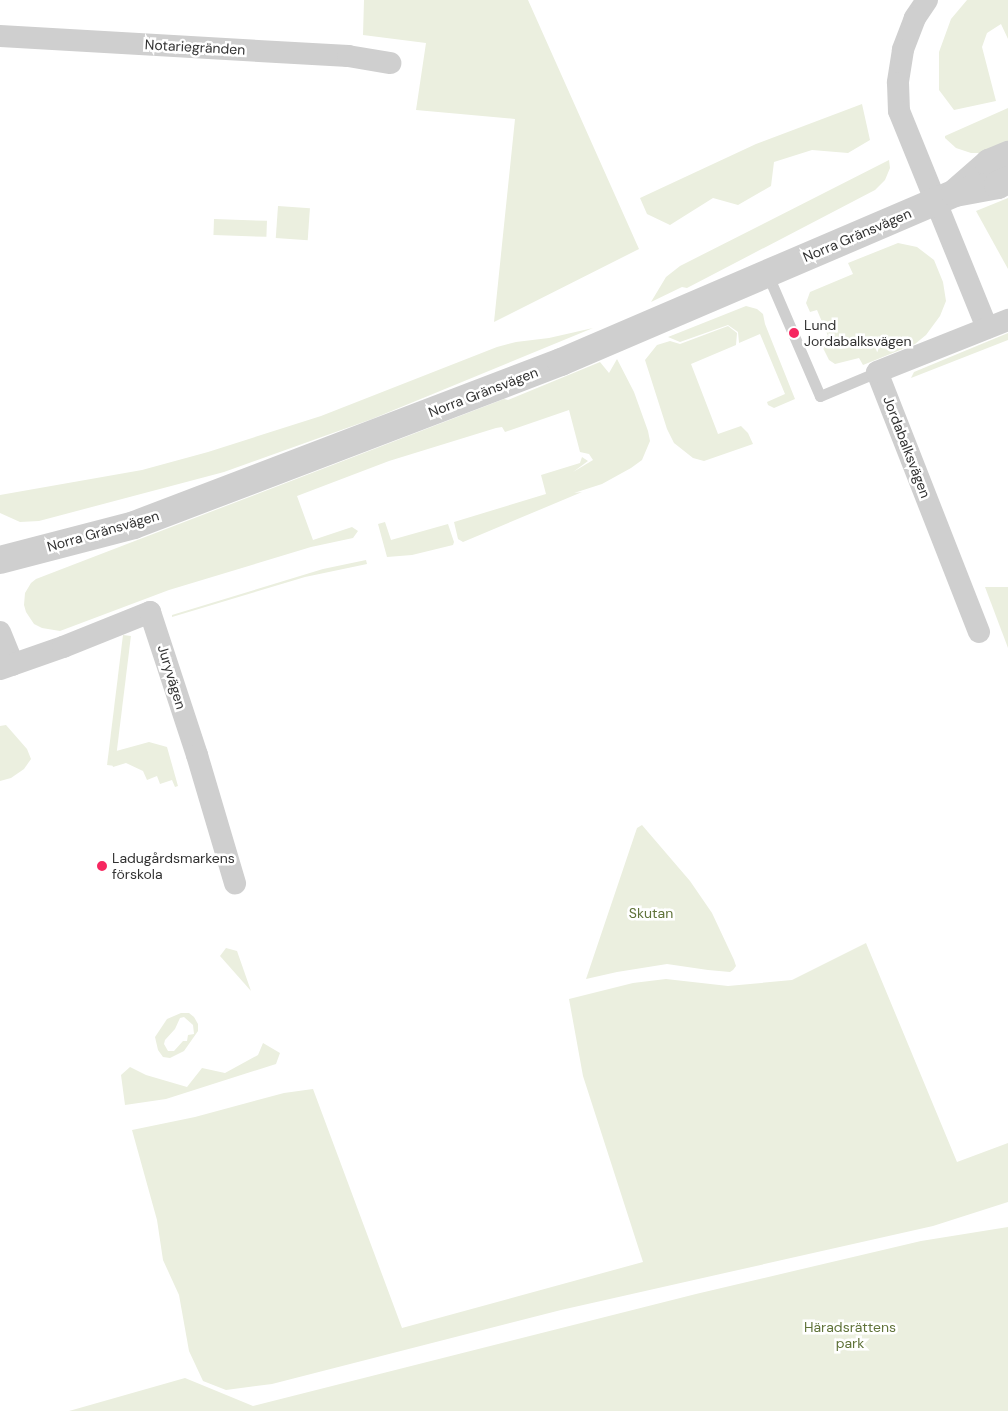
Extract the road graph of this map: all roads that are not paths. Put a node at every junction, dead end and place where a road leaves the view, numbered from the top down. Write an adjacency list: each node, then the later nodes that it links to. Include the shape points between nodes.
1 (927, 0): 6 (street, via 915,18 903,50 898,83 899,111)
2 (0, 36): 3 (street, Notariegränden, via 348,56)
3 (390, 63)
4 (1008, 155): 6 (street, Norra Gränsvägen, via 989,164)
5 (1008, 180): 6 (street, Norra Gränsvägen)
6 (945, 197): 7 (street, Norra Gränsvägen); 9 (street)
7 (767, 273): 10 (lane, via 820,396); 11 (street, Norra Gränsvägen, via 552,365 134,525)
8 (1008, 320): 9 (street)
9 (987, 328): 10 (street)
10 (877, 372): 13 (street, Jordabalksvägen)
11 (0, 560)
12 (0, 632): 14 (street, Juryvägen)
13 (978, 632)
14 (6, 667): 15 (street, Juryvägen, via 150,612)
15 (235, 883)

